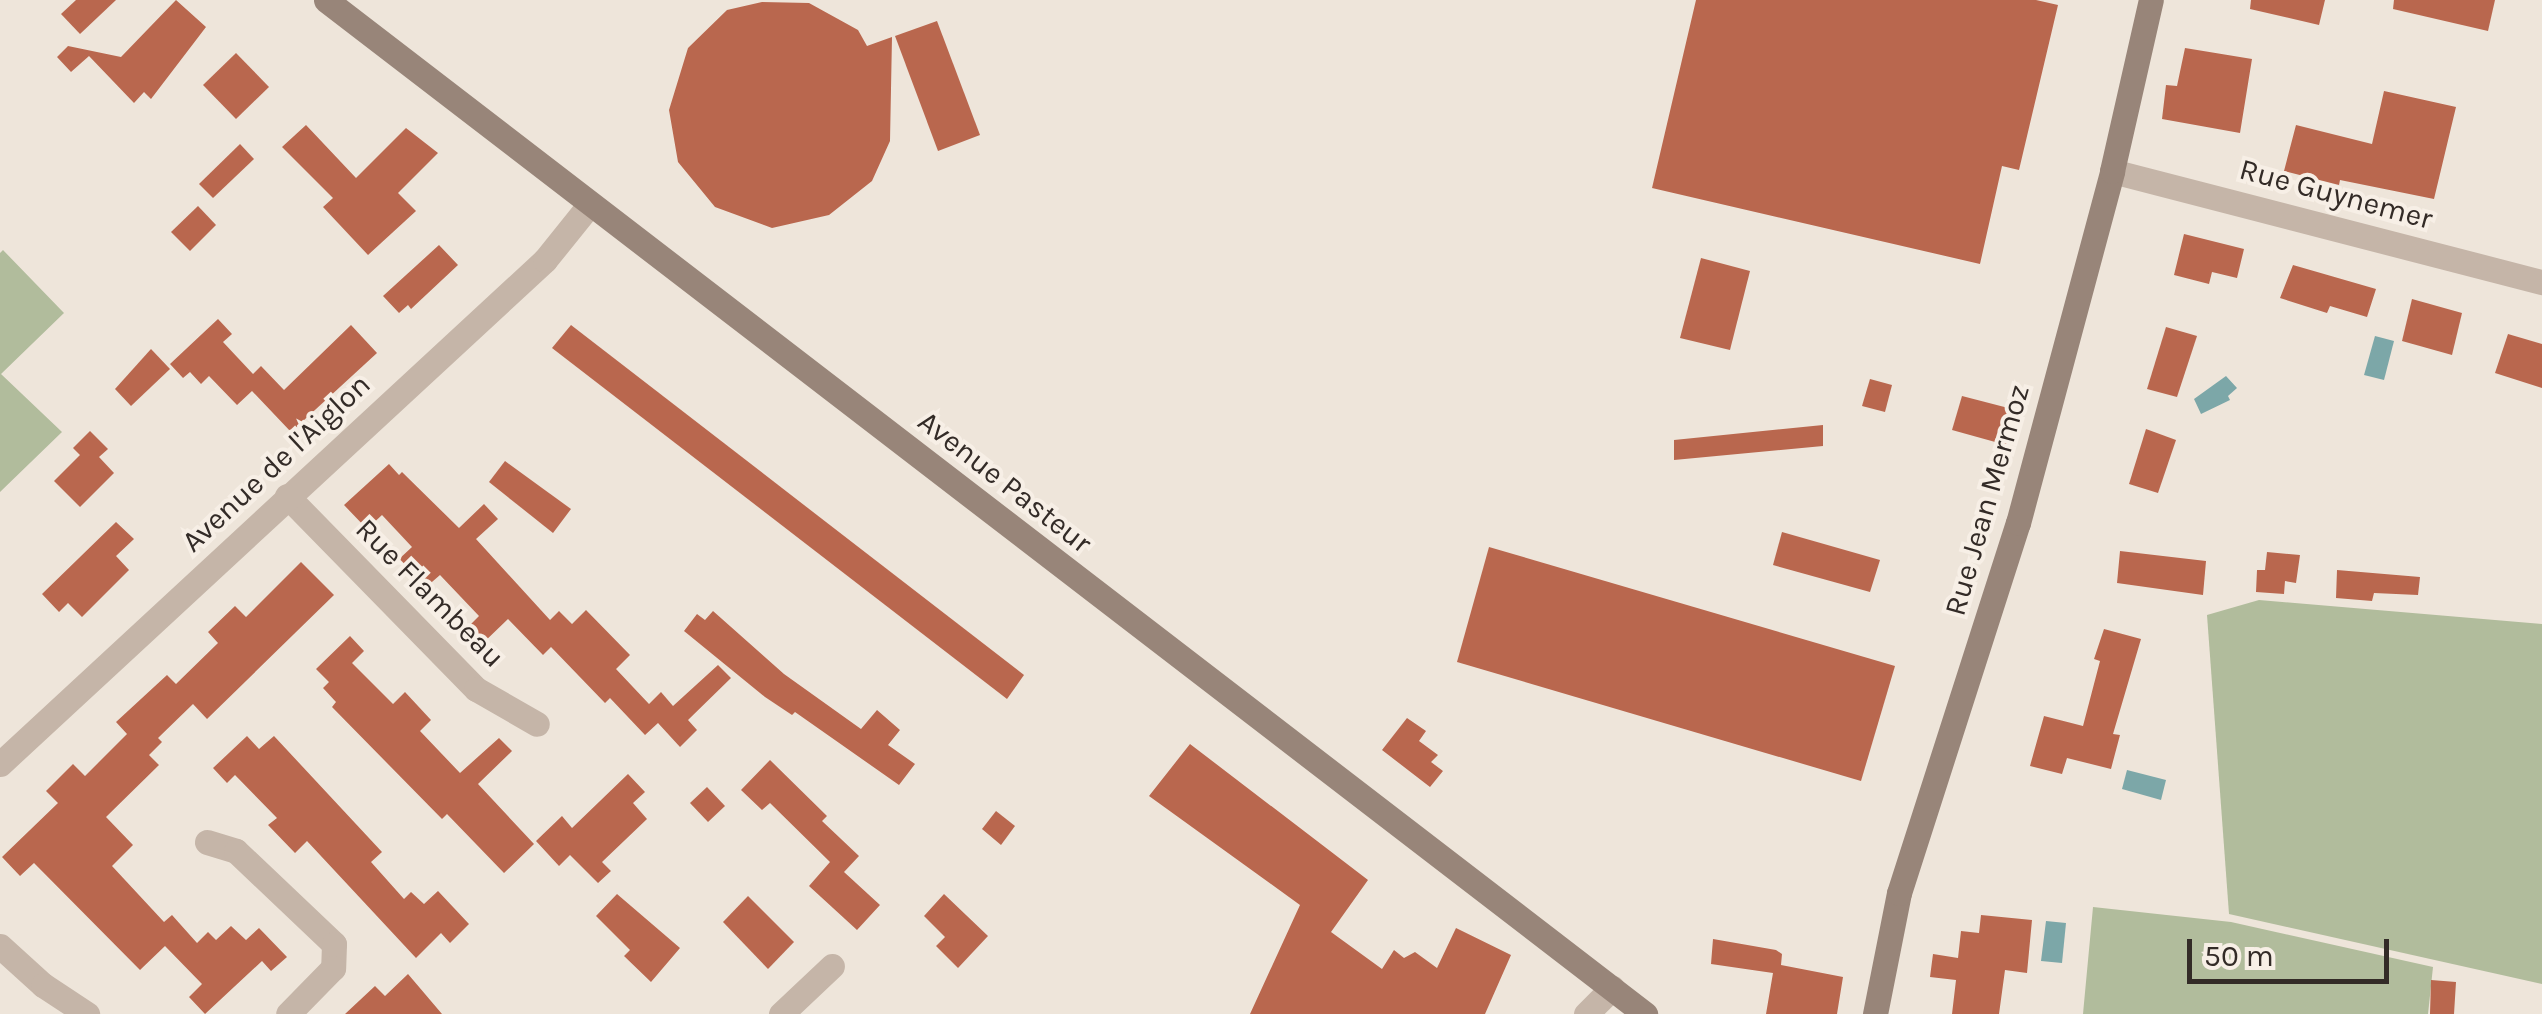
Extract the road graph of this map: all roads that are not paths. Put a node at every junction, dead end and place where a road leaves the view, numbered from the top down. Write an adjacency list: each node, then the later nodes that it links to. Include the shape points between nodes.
1 (326, 0): 4 (main road, Avenue Pasteur)
2 (2150, 0): 3 (main road, Rue Jean Mermoz)
3 (2112, 171): 5 (street, Rue Guynemer); 18 (main road, Rue Jean Mermoz, via 2018,523 1899,893)
4 (590, 204): 6 (street, Avenue de l'Aiglon, via 545,260); 12 (main road, Avenue Pasteur)
5 (2542, 282)
6 (287, 496): 7 (street, Rue Flambeau, via 476,689); 8 (street, Avenue de l'Aiglon)
7 (537, 724)
8 (0, 764)
9 (208, 842): 14 (street, via 236,851 334,944 332,968)
10 (0, 946): 13 (street)
11 (832, 966): 15 (street)
12 (1612, 988): 16 (street); 17 (main road, Avenue Pasteur)
13 (87, 1014)
14 (288, 1014)
15 (781, 1014)
16 (1586, 1014)
17 (1646, 1014)
18 (1875, 1014)

